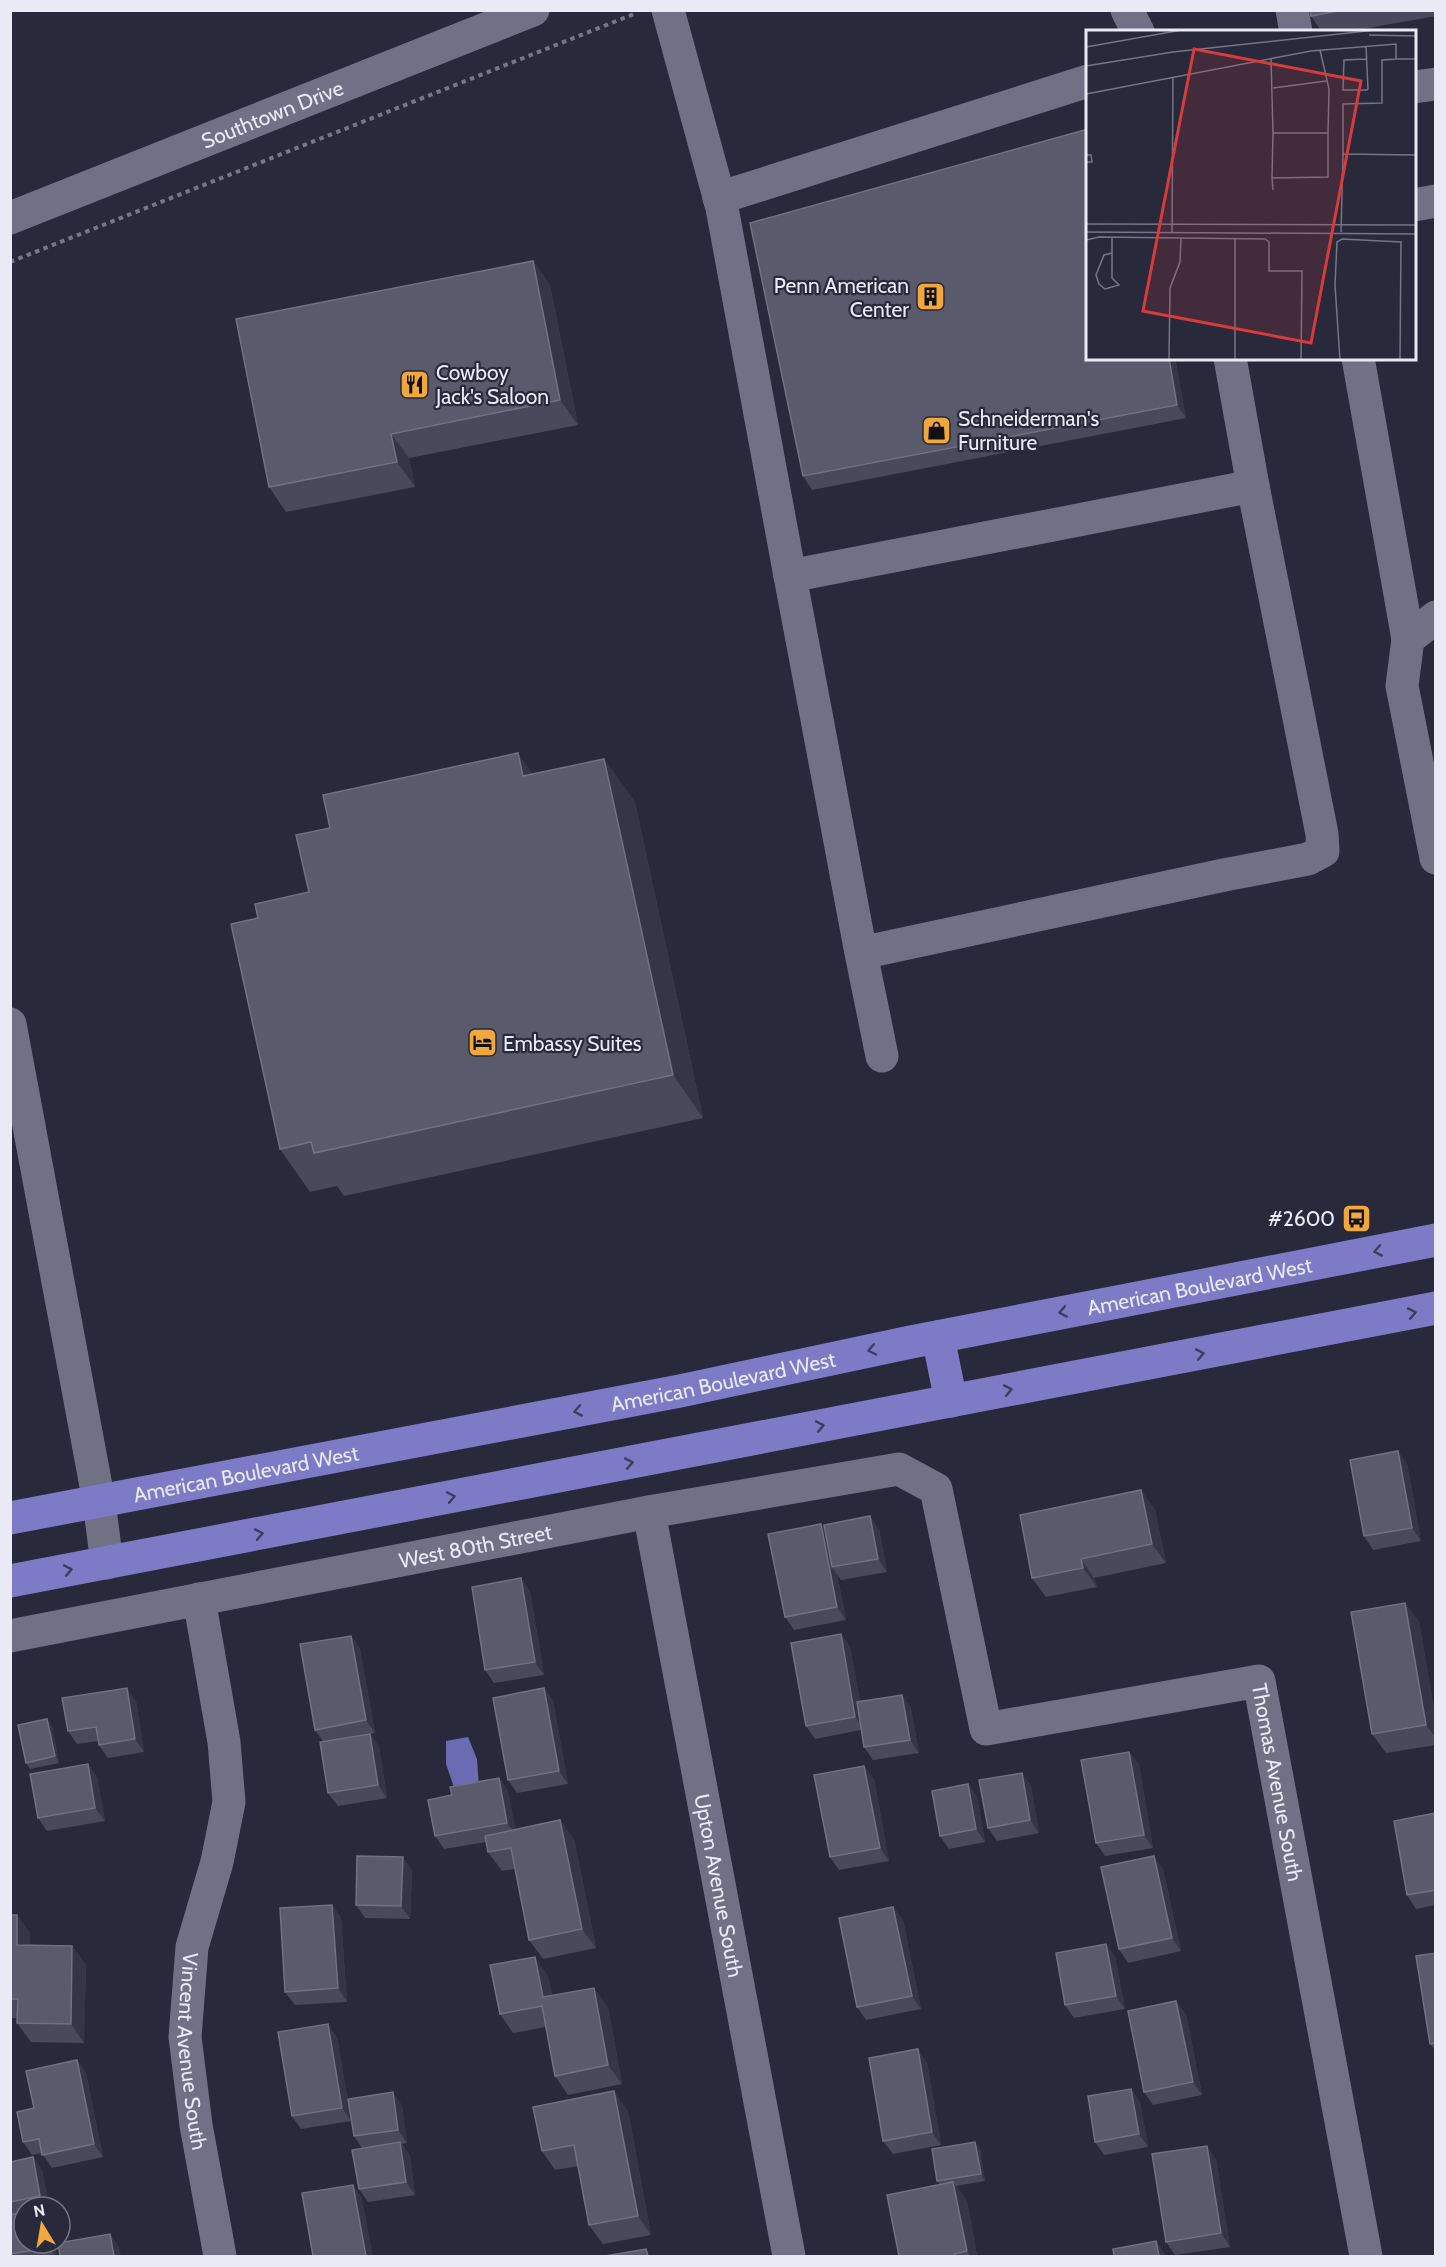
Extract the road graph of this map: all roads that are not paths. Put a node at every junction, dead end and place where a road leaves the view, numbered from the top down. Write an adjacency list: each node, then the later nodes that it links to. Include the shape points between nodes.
1 (533, 10): 13 (street, Southtown Drive)
2 (668, 10): 10 (street)
3 (1127, 10): 5 (street)
4 (1292, 10): 6 (street)
5 (1137, 30)
6 (1296, 30)
7 (1086, 82): 10 (street)
8 (1436, 84): 9 (street)
9 (1416, 87)
10 (719, 198): 17 (street)
11 (1436, 201): 12 (street)
12 (1416, 205)
13 (10, 218)
14 (1230, 360): 16 (street)
15 (1358, 360): 19 (street)
16 (1253, 486): 17 (street); 21 (street, via 1323,851 1308,859)
17 (790, 576): 21 (street)
18 (1436, 617): 19 (street)
19 (1408, 639): 20 (street, via 1402,686)
20 (1436, 858)
21 (861, 953): 23 (street)
22 (10, 1024): 29 (street)
23 (882, 1056)
24 (1436, 1240): 26 (main road, American Boulevard West, one-way to 26)
25 (1436, 1308): 27 (main road, one-way to 25)
26 (938, 1337): 27 (main road); 29 (main road, American Boulevard West, one-way to 29, via 680,1391)
27 (951, 1401): 32 (main road, one-way to 27)
28 (936, 1489): 30 (street, West 80th Street, via 899,1469); 38 (street, Thomas Avenue South, via 986,1730 1259,1681)
29 (99, 1502): 31 (main road, American Boulevard West); 32 (street)
30 (649, 1512): 34 (street, West 80th Street); 37 (street, Upton Avenue South)
31 (10, 1518)
32 (107, 1563): 33 (main road, one-way to 32)
33 (10, 1581)
34 (199, 1599): 35 (street, West 80th Street); 36 (street, Vincent Avenue South, via 224,1742 229,1802 217,1862 192,1947 185,2037 196,2125)
35 (10, 1636)
36 (220, 2256)
37 (789, 2256)
38 (1366, 2256)

